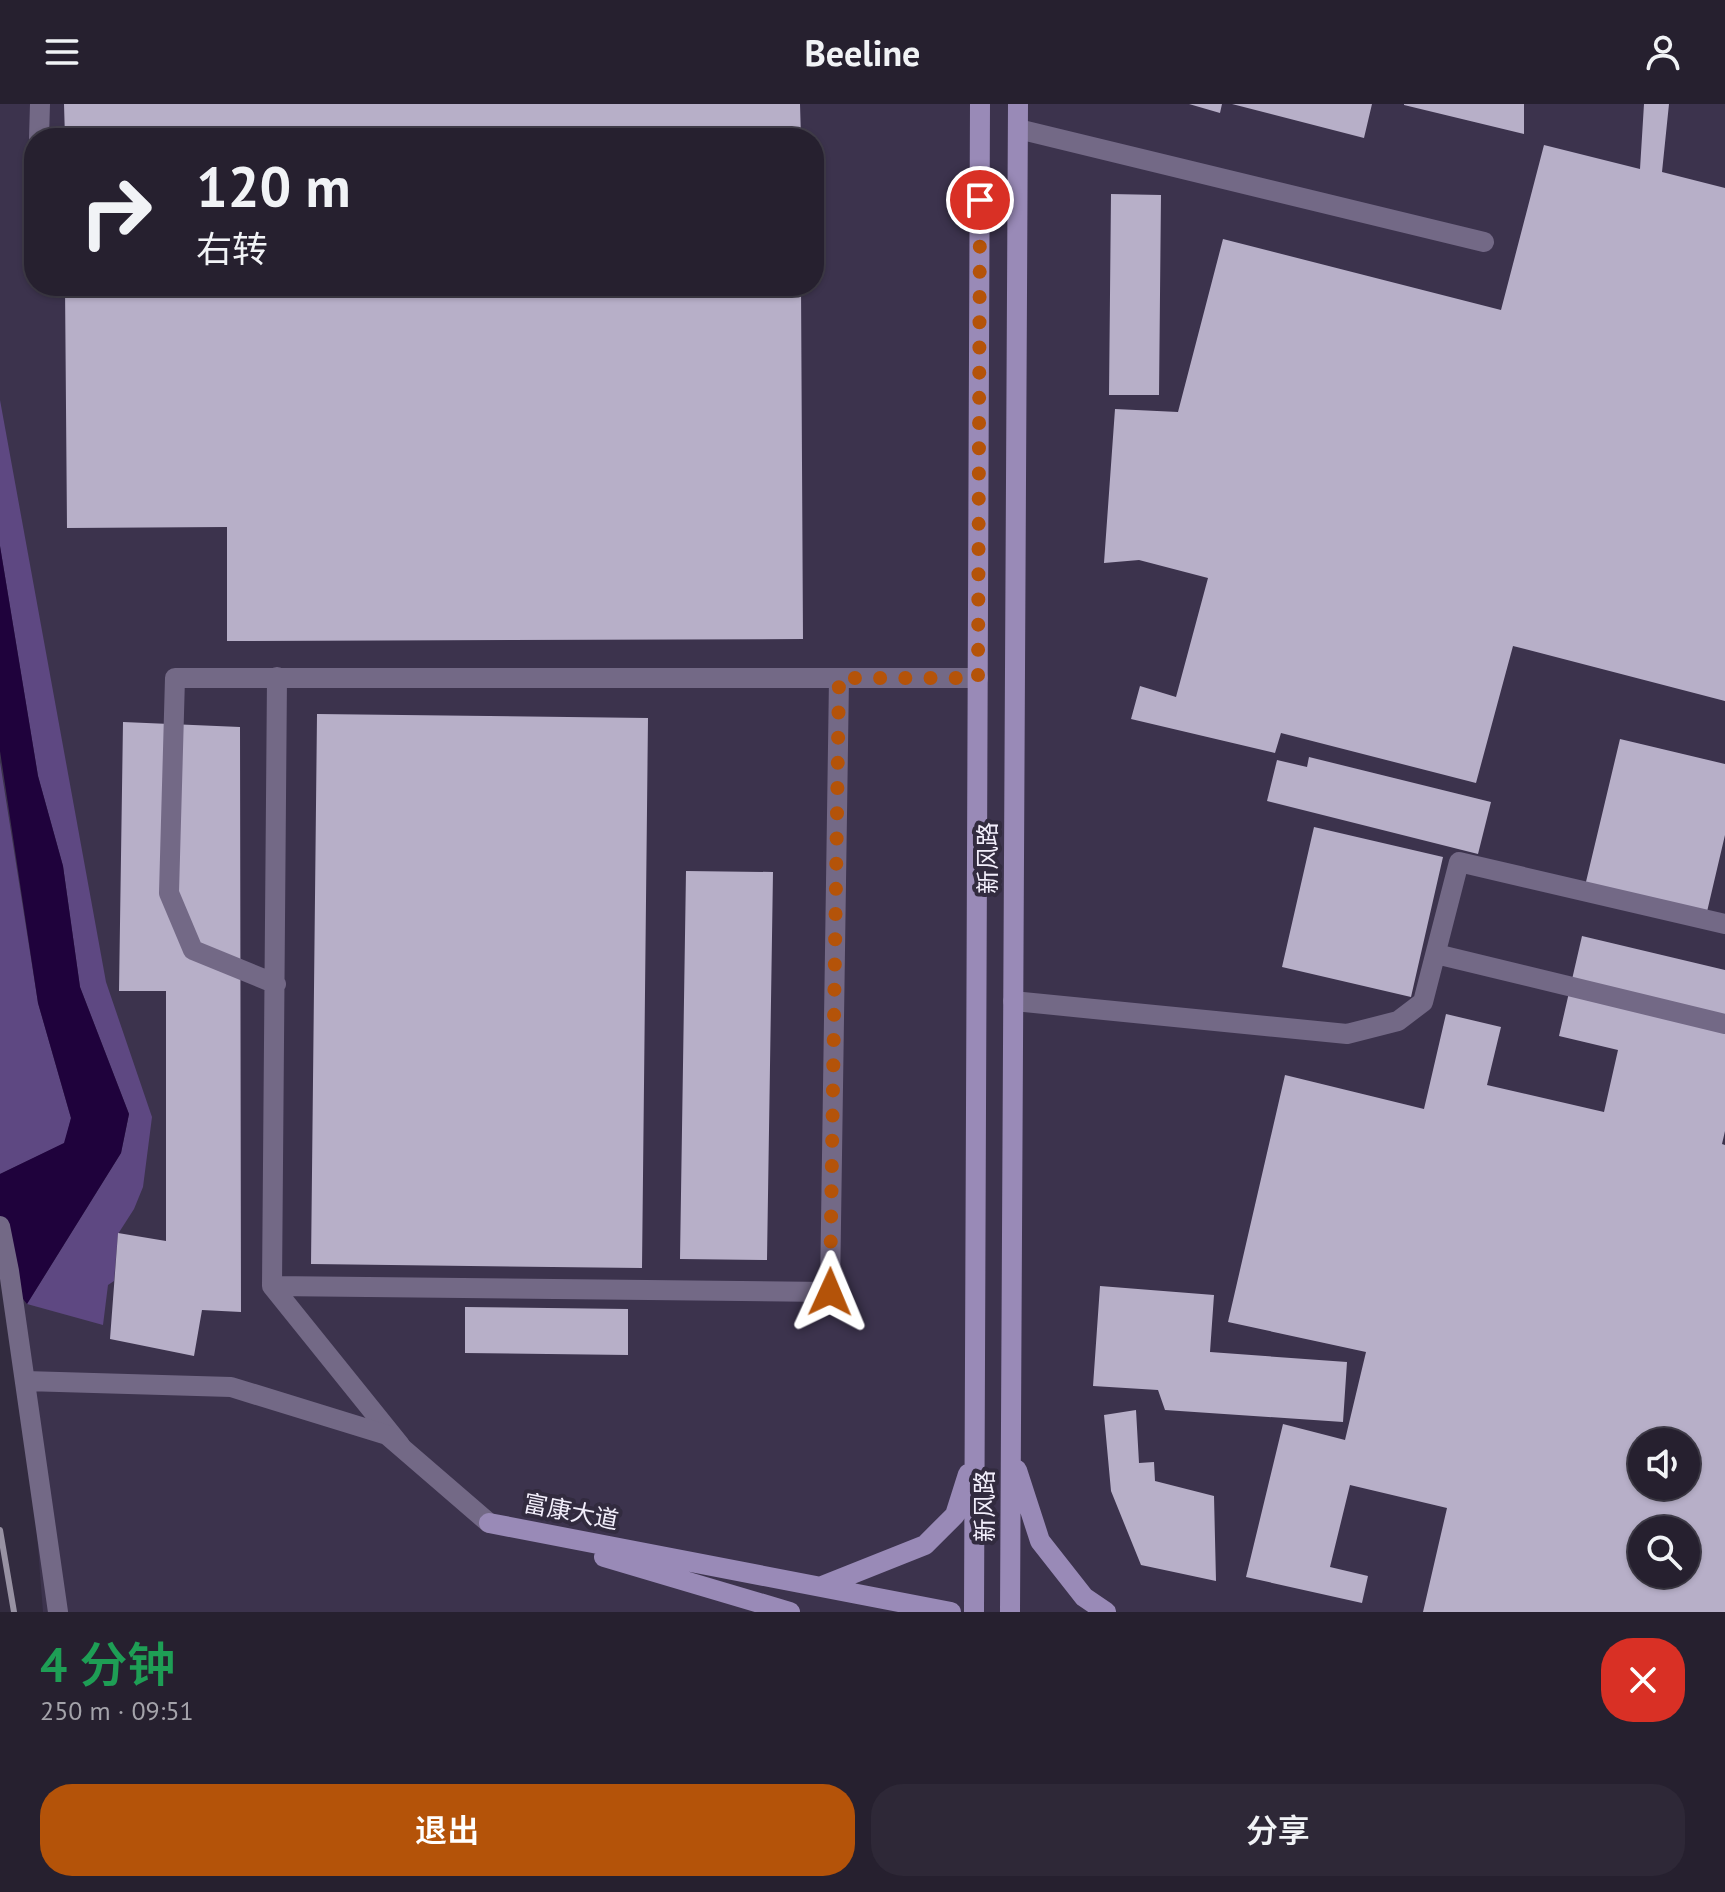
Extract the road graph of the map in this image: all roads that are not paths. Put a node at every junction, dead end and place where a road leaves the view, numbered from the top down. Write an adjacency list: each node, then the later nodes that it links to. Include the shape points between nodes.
1 (40, 104): 4 (street)
2 (980, 104): 9 (main road, 新风路)
3 (1018, 104): 5 (main road, 新风路)
4 (39, 128)
5 (1018, 129): 6 (street); 13 (main road, 新风路)
6 (1484, 242)
7 (277, 677): 8 (street); 12 (street); 12 (street, via 175,678 169,893 193,950)
8 (839, 678): 9 (street); 16 (street, via 830,1292)
9 (978, 678): 20 (main road, 新风路)
10 (1725, 924): 11 (street, via 1459,862)
11 (1436, 954): 13 (street, via 1423,1002 1398,1021 1347,1034); 14 (street)
12 (276, 984): 16 (street)
13 (1013, 1001): 18 (main road, 新风路)
14 (1725, 1024)
15 (0, 1226): 17 (street)
16 (272, 1286): 19 (street)
17 (25, 1381): 19 (street, via 231,1387 387,1435); 23 (street)
18 (1011, 1449): 27 (main road, 新风路); 28 (main road, via 1040,1541 1084,1597)
19 (404, 1450): 21 (street)
20 (975, 1451): 22 (main road, via 955,1515 925,1545); 26 (main road, 新风路)
21 (489, 1523): 22 (main road, 富康大道); 24 (main road, 富康大道)
22 (820, 1587): 25 (main road, 富康大道)
23 (58, 1612)
24 (790, 1612)
25 (951, 1612)
26 (974, 1612)
27 (1010, 1612)
28 (1106, 1612)

